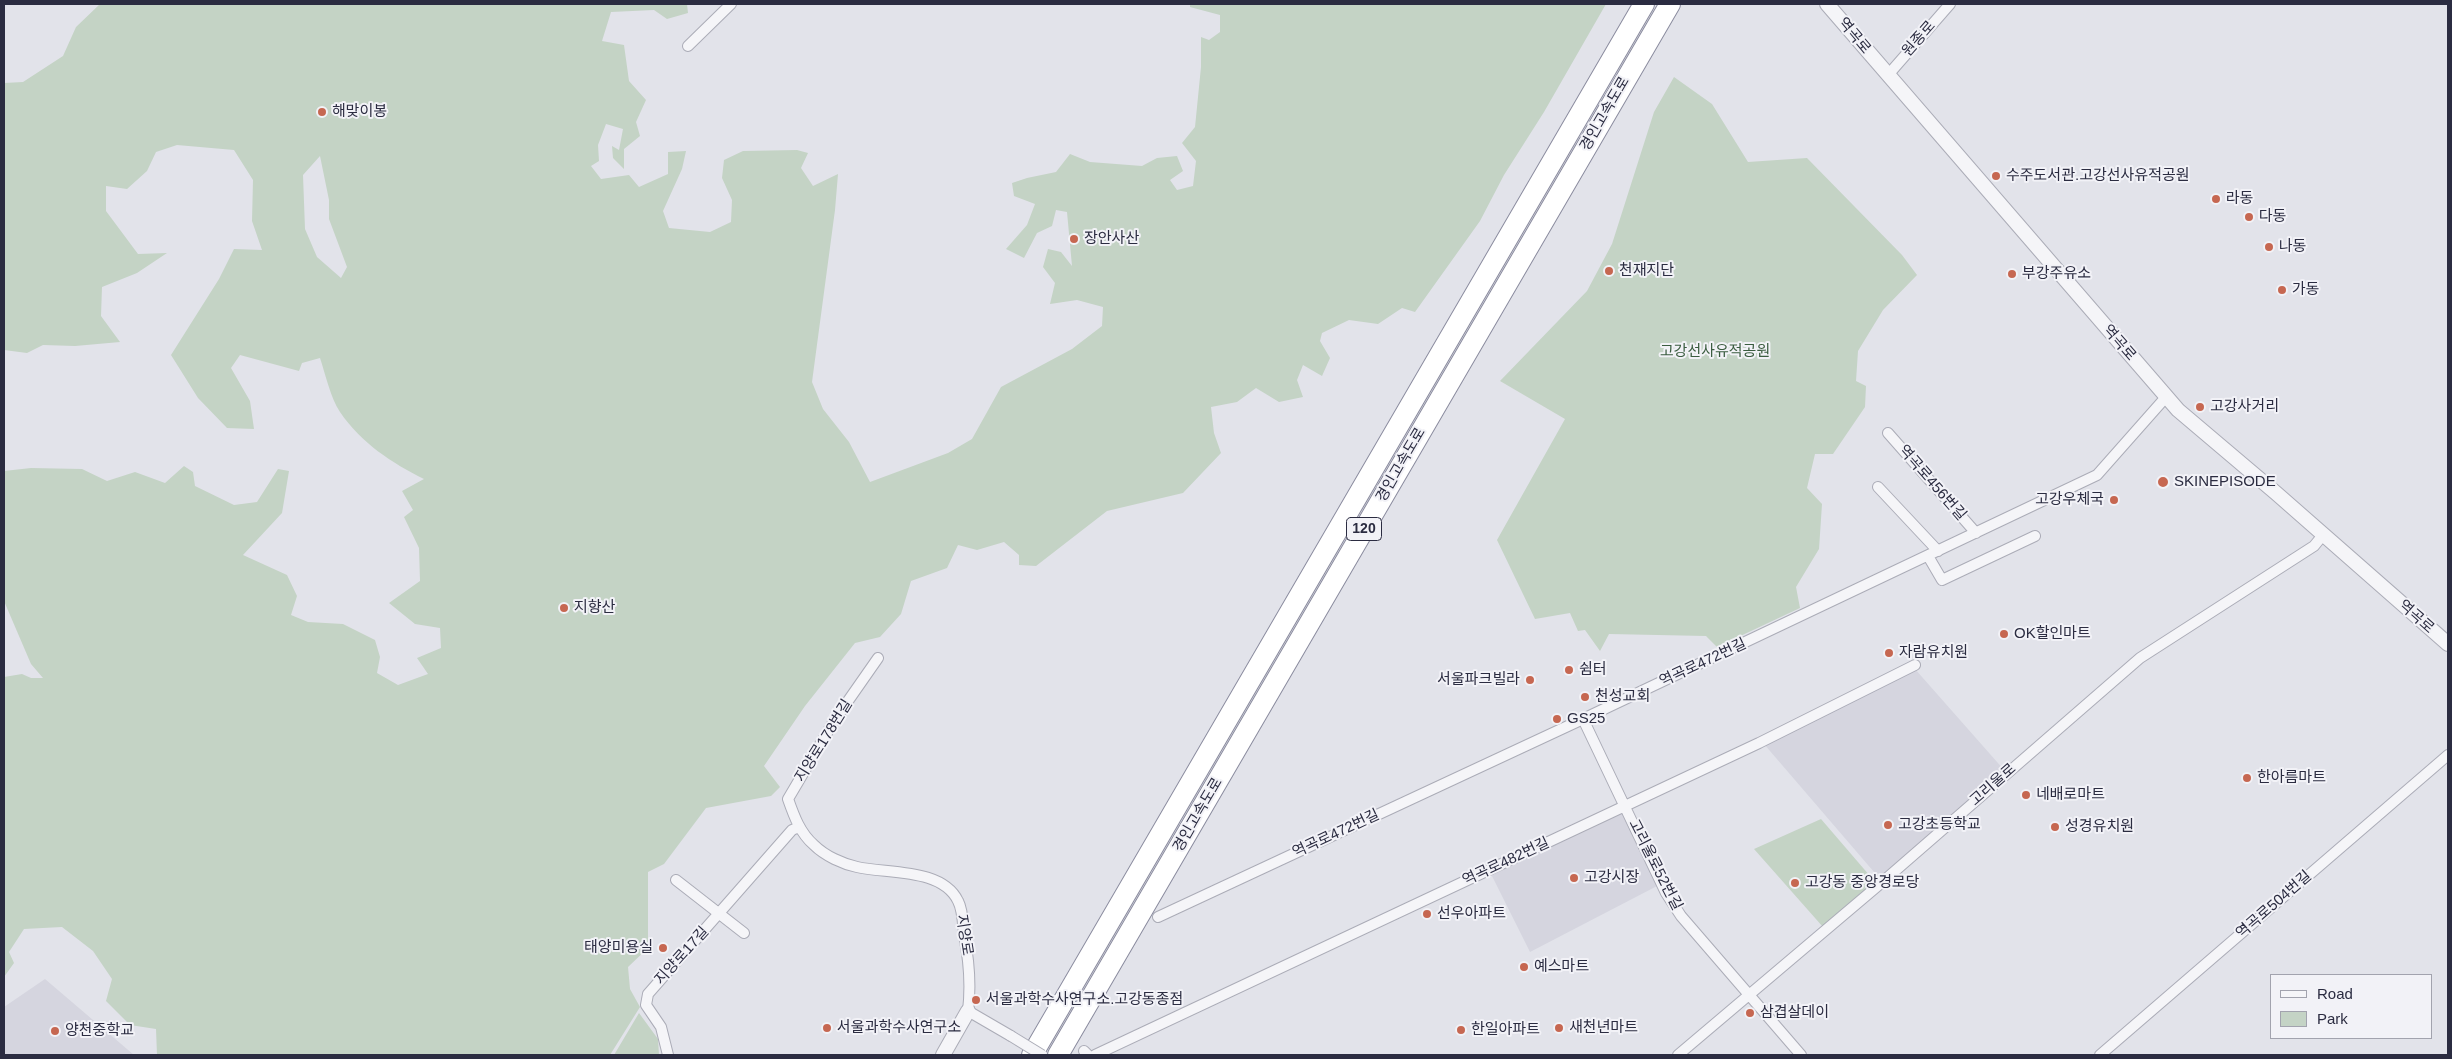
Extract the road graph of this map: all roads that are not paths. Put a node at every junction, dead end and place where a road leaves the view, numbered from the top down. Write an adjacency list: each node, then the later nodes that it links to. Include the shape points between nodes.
1 (730, 4): 6 (street)
2 (1644, 4): 31 (highway, 경인고속도로 / 120)
3 (1670, 4): 33 (highway, 경인고속도로 / 120)
4 (1827, 4): 7 (street, 역곡로)
5 (1950, 4): 7 (street, 원종로)
6 (688, 46)
7 (1888, 75): 8 (street, 역곡로)
8 (2166, 397): 11 (street, 역곡로472번길, via 2097,475); 12 (street, 역곡로)
9 (1888, 432): 11 (street, 역곡로456번길)
10 (1878, 486): 14 (street)
11 (1976, 533): 14 (street, 역곡로472번길)
12 (2324, 535): 16 (street, 역곡로); 27 (street, 고리울로, via 2314,546 2140,658)
13 (2035, 536): 15 (street, via 1942,580)
14 (1938, 551): 15 (street, 역곡로472번길)
15 (1928, 556): 19 (street, 역곡로472번길)
16 (2448, 644)
17 (878, 658): 22 (street, 지양로178번길, via 834,722 788,799)
18 (1915, 665): 21 (street, 역곡로482번길)
19 (1583, 719): 21 (street, 고리울로52번길); 25 (street, 역곡로472번길)
20 (2448, 755): 37 (street, 역곡로504번길)
21 (1625, 806): 27 (street, 고리울로52번길, via 1666,893 1681,916); 34 (street, 역곡로482번길)
22 (799, 827): 24 (street, 지양로17길, via 792,830); 28 (street, 지양로, via 814,846 834,859 856,867 923,875 947,888 958,901 968,952)
23 (676, 880): 24 (street, 지양로17길)
24 (721, 913): 26 (street, 지양로17길); 29 (street, 지양로17길, via 648,994 646,1005 661,1027)
25 (1158, 917)
26 (744, 933)
27 (1749, 995): 35 (street, 고리울로); 36 (street, 고리울로52번길)
28 (968, 1011): 30 (street, 지양로); 32 (street, bridge)
29 (668, 1055)
30 (943, 1055)
31 (1032, 1055)
32 (1042, 1055)
33 (1058, 1055)
34 (1096, 1055)
35 (1678, 1055)
36 (1801, 1055)
37 (2100, 1055)

